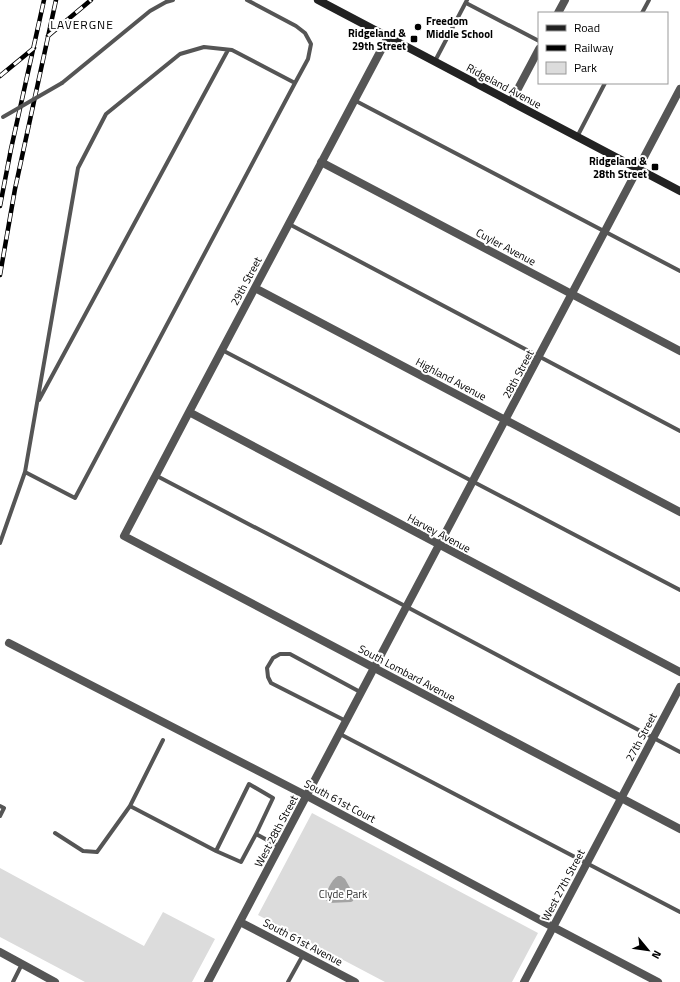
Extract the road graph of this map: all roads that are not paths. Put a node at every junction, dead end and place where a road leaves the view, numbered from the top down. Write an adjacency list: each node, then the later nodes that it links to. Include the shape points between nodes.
1 (173, 0): 19 (lane, bridge, via 150,11 62,83)
2 (247, 0): 14 (lane, via 305,33 311,44 308,59)
3 (318, 0): 9 (street, Ridgeland Avenue)
4 (565, 0): 7 (street)
5 (649, 0): 8 (lane)
6 (466, 2): 10 (lane); 13 (lane)
7 (559, 12)
8 (643, 12)
9 (388, 37): 13 (street, Ridgeland Avenue); 17 (street, 29th Street)
10 (538, 41)
11 (228, 50): 14 (lane); 32 (lane); 32 (lane, via 204,47 180,54 106,114 78,168)
12 (538, 51): 18 (street)
13 (435, 62): 18 (street, Ridgeland Avenue)
14 (295, 83): 36 (lane, via 75,498)
15 (604, 84): 20 (lane)
16 (680, 89): 22 (street, 28th Street)
17 (354, 100): 21 (street, 29th Street); 25 (lane)
18 (511, 102): 20 (street, Ridgeland Avenue)
19 (2, 118)
20 (577, 137): 22 (street, Ridgeland Avenue)
21 (321, 162): 24 (street, 29th Street); 28 (street, Cuyler Avenue)
22 (638, 169): 23 (street, Ridgeland Avenue); 25 (street, 28th Street)
23 (680, 191)
24 (289, 224): 27 (street, 29th Street); 31 (lane)
25 (605, 231): 26 (lane); 28 (street, 28th Street)
26 (680, 271)
27 (255, 288): 29 (street, 29th Street); 34 (street, Highland Avenue)
28 (572, 294): 30 (street, Cuyler Avenue); 31 (street, 28th Street)
29 (222, 349): 33 (street, 29th Street); 38 (lane)
30 (680, 351)
31 (539, 357): 34 (street, 28th Street); 35 (lane)
32 (37, 403): 36 (lane)
33 (189, 412): 37 (street, 29th Street); 42 (street, Harvey Avenue)
34 (506, 420): 38 (street, 28th Street); 39 (street, Highland Avenue)
35 (680, 432)
36 (25, 472): 41 (lane)
37 (155, 475): 40 (street, 29th Street); 44 (lane)
38 (473, 482): 42 (street, 28th Street); 43 (lane)
39 (680, 512)
40 (124, 536): 46 (street, South Lombard Avenue)
41 (0, 543)
42 (439, 545): 44 (street, 28th Street); 47 (street, Harvey Avenue)
43 (680, 590)
44 (407, 607): 46 (street, 28th Street); 52 (lane)
45 (9, 643): 55 (street, South 61st Court)
46 (375, 668): 49 (street, West 28th Street); 56 (street, South Lombard Avenue)
47 (680, 672)
48 (680, 687): 52 (street, 27th Street)
49 (362, 692): 50 (street, West 28th Street); 50 (lane, via 290,654 280,654 273,658 267,668 271,683)
50 (346, 721): 51 (street, West 28th Street)
51 (340, 734): 55 (street, West 28th Street); 65 (lane)
52 (653, 738): 54 (lane); 56 (street, 27th Street)
53 (163, 740): 58 (lane)
54 (680, 752)
55 (307, 796): 63 (street, West 28th Street); 68 (street, South 61st Court)
56 (621, 798): 60 (street, South Lombard Avenue); 65 (street, West 27th Street)
57 (0, 806): 59 (lane, via 4,808)
58 (130, 806): 61 (lane, via 97,852 83,851); 64 (lane)
59 (0, 816)
60 (680, 829)
61 (55, 832)
62 (256, 834): 63 (lane); 64 (lane, via 241,862); 64 (lane, via 273,798 249,784)
63 (280, 847): 67 (street, West 28th Street)
64 (216, 851)
65 (586, 863): 66 (lane); 68 (street, West 27th Street)
66 (680, 912)
67 (240, 922): 70 (street, South 61st Avenue); 74 (street, West 28th Street)
68 (553, 927): 77 (street, West 27th Street); 78 (street, South 61st Court)
69 (0, 952): 71 (street)
70 (303, 955): 75 (lane); 76 (street, South 61st Avenue)
71 (22, 964): 72 (lane); 73 (street)
72 (13, 982)
73 (55, 982)
74 (208, 982)
75 (288, 982)
76 (355, 982)
77 (524, 982)
78 (658, 982)

